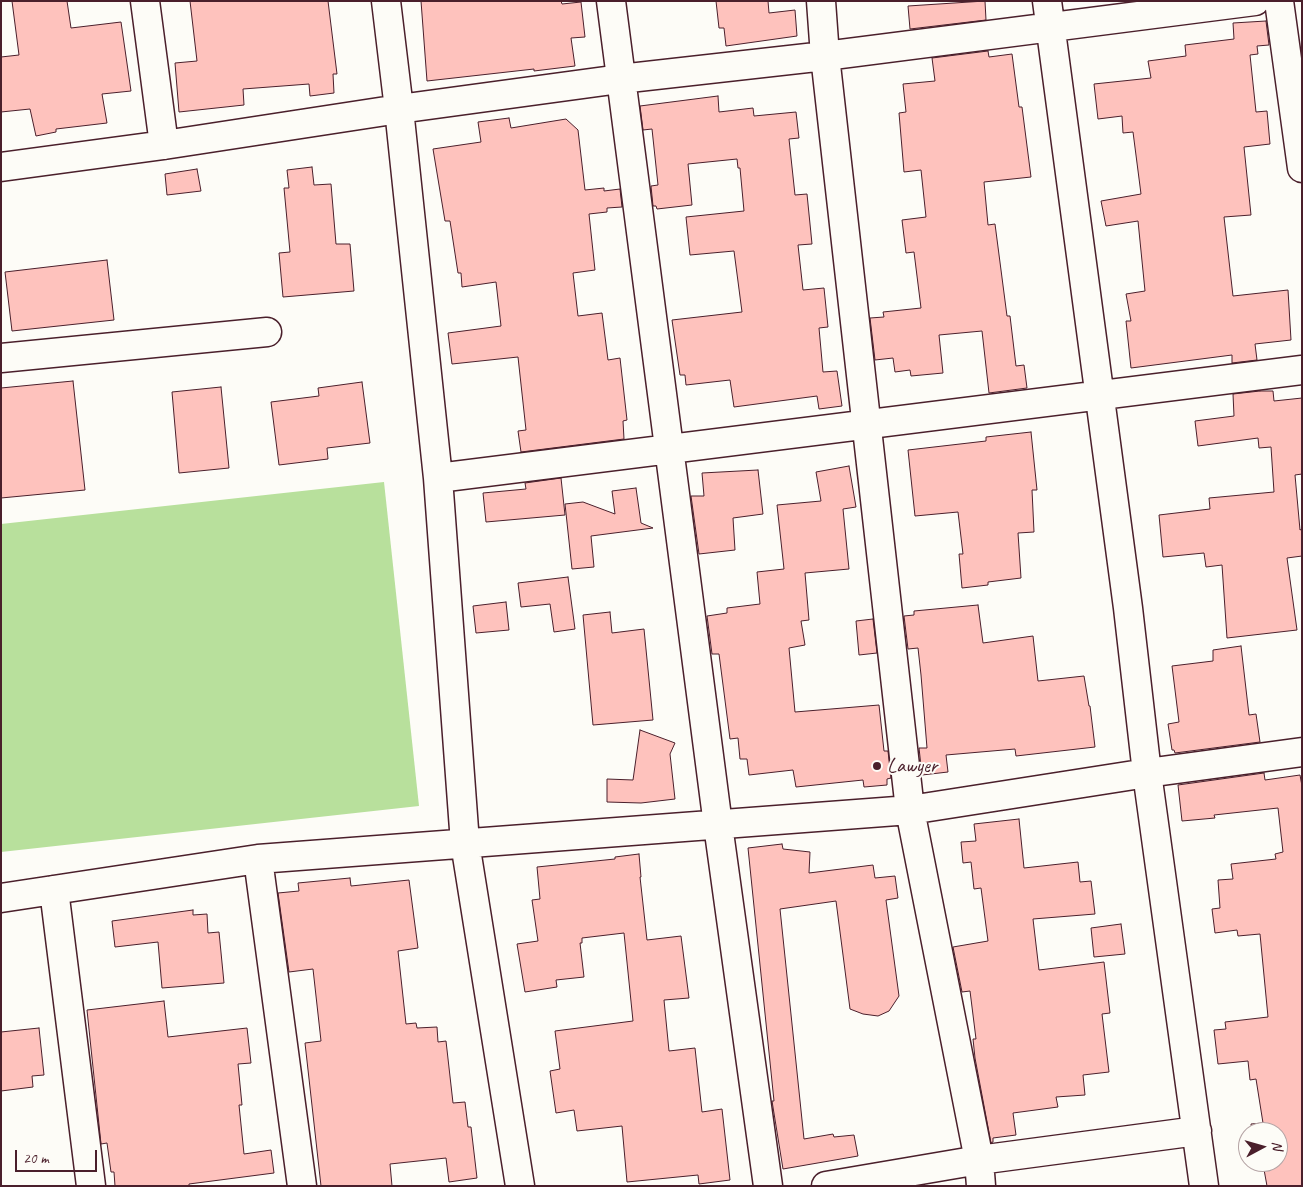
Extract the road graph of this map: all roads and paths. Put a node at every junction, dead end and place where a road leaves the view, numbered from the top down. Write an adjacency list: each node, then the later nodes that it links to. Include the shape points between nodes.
1 (145, 1): 11 (street)
2 (386, 1): 10 (street)
3 (611, 1): 9 (street)
4 (821, 1): 8 (street)
5 (1255, 1): 7 (street)
6 (1279, 1): 13 (street)
7 (1049, 14): 8 (street); 17 (street)
8 (825, 56): 9 (street); 18 (street)
9 (620, 79): 10 (street); 19 (street)
10 (400, 109): 11 (street); 20 (street)
11 (164, 145): 12 (street)
12 (1, 167)
13 (1302, 168)
14 (267, 332): 15 (street)
15 (1, 358)
16 (1302, 370): 17 (street)
17 (1100, 395): 18 (street); 22 (street)
18 (865, 425): 19 (street); 23 (street)
19 (668, 450): 20 (street); 24 (street)
20 (438, 478): 25 (street)
21 (1302, 752): 22 (street)
22 (1147, 773): 23 (street); 29 (street)
23 (910, 810): 24 (street); 30 (street)
24 (718, 825): 25 (street); 34 (street)
25 (465, 843): 26 (street); 33 (street)
26 (258, 858): 27 (street); 32 (street)
27 (54, 890): 28 (street); 31 (street)
28 (1, 898)
29 (1197, 1131): 30 (street); 36 (street)
30 (980, 1173): 35 (street)
31 (91, 1186)
32 (302, 1186)
33 (520, 1186)
34 (768, 1186)
35 (826, 1186)
36 (1204, 1186)

